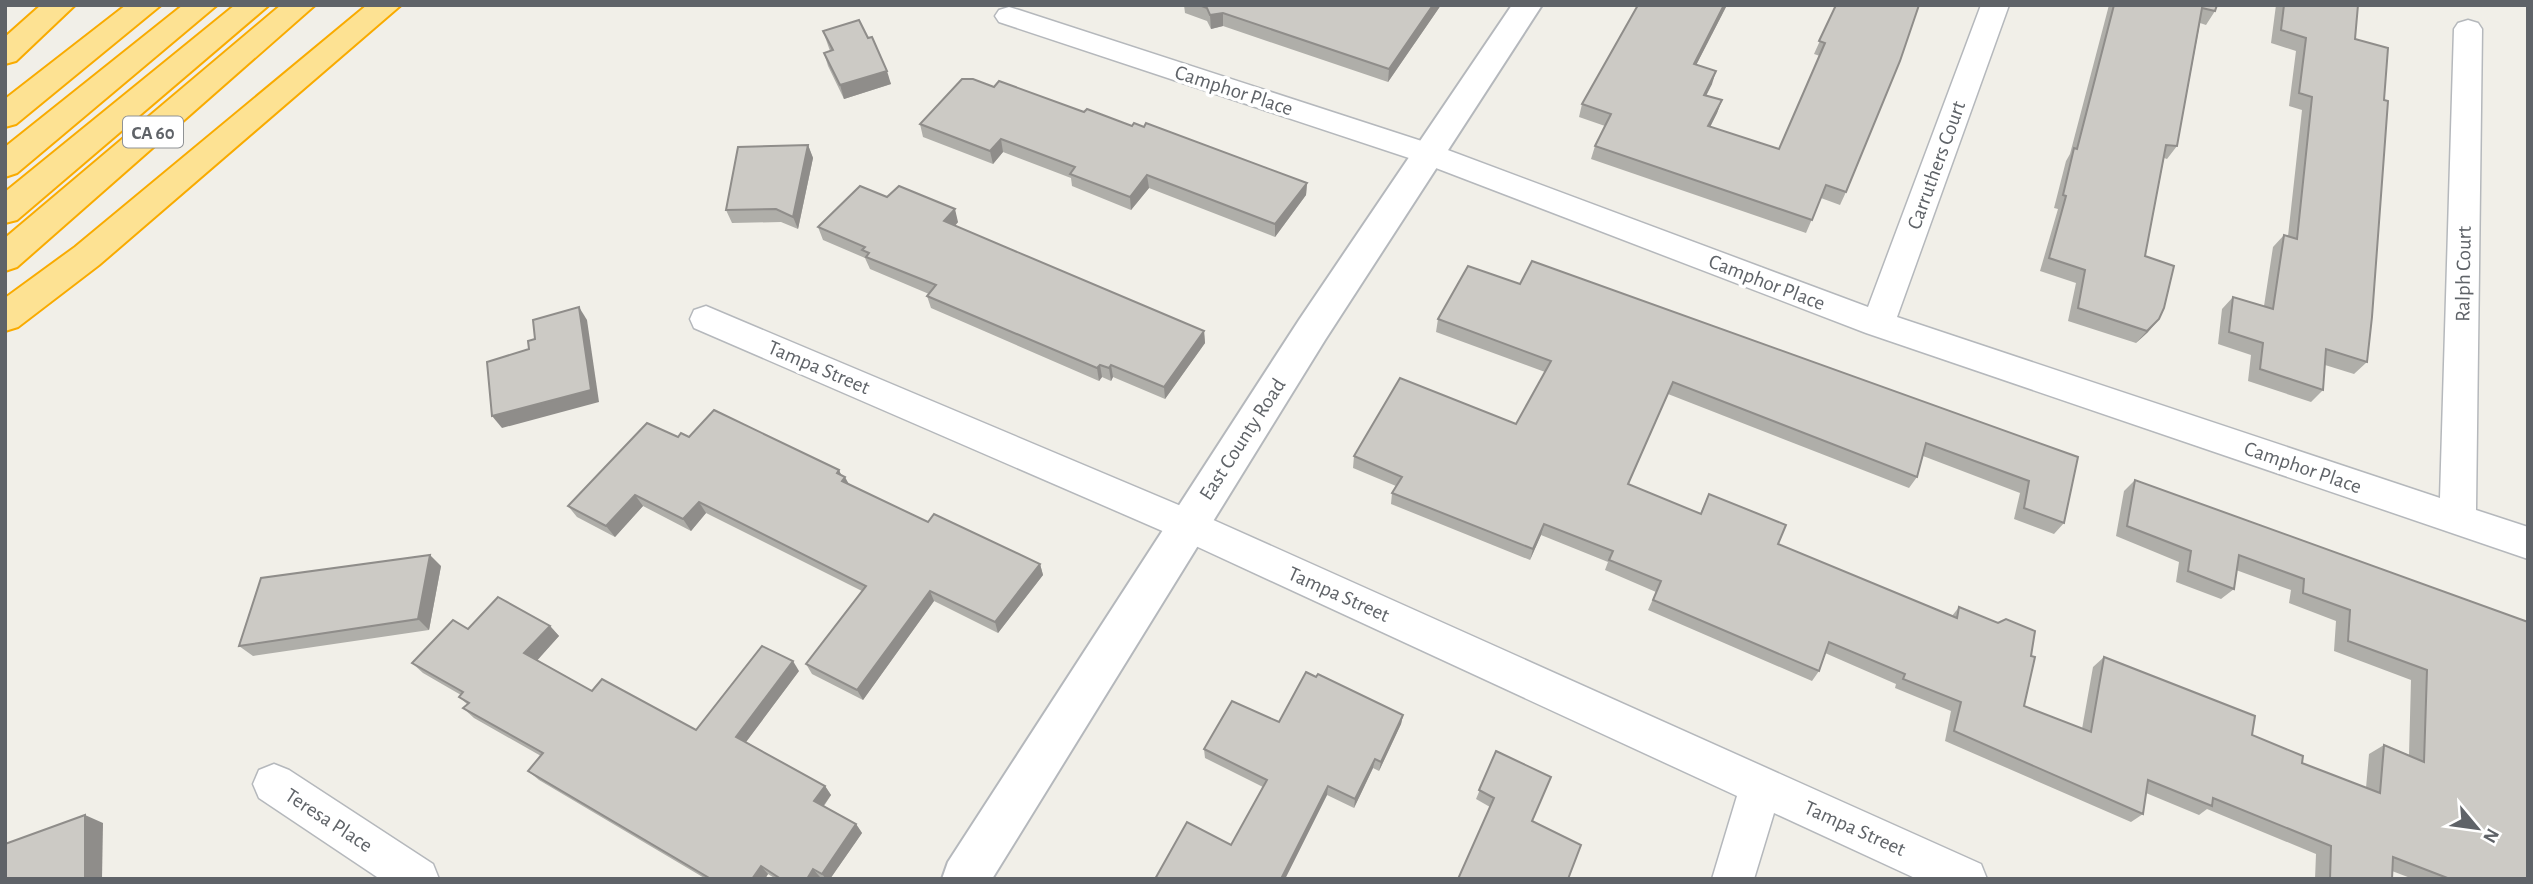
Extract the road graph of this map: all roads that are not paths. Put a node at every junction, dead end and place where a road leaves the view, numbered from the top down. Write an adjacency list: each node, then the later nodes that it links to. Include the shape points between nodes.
1 (60, 5): 11 (highway)
2 (146, 5): 12 (highway)
3 (202, 5): 14 (highway)
4 (254, 5): 15 (highway)
5 (300, 5): 16 (highway, CA 60)
6 (386, 5): 17 (highway, via 87,256)
7 (1527, 5): 13 (street, East County Road)
8 (1995, 5): 19 (street, Carruthers Court)
9 (1009, 16): 13 (street, Camphor Place)
10 (2468, 29): 20 (street, Ralph Court)
11 (5, 54)
12 (5, 116)
13 (1426, 153): 19 (street, Camphor Place); 21 (street, East County Road)
14 (5, 165)
15 (5, 211)
16 (5, 258)
17 (5, 317)
18 (706, 319): 21 (street, Tampa Street)
19 (1878, 324): 20 (street, Camphor Place)
20 (2458, 519): 22 (street, Camphor Place)
21 (1187, 525): 24 (street, Tampa Street); 26 (street, East County Road)
22 (2528, 544)
23 (274, 784): 25 (street, Teresa Place)
24 (1762, 786): 27 (street); 28 (street, Tampa Street)
25 (418, 879)
26 (965, 879)
27 (1733, 879)
28 (1966, 879)

